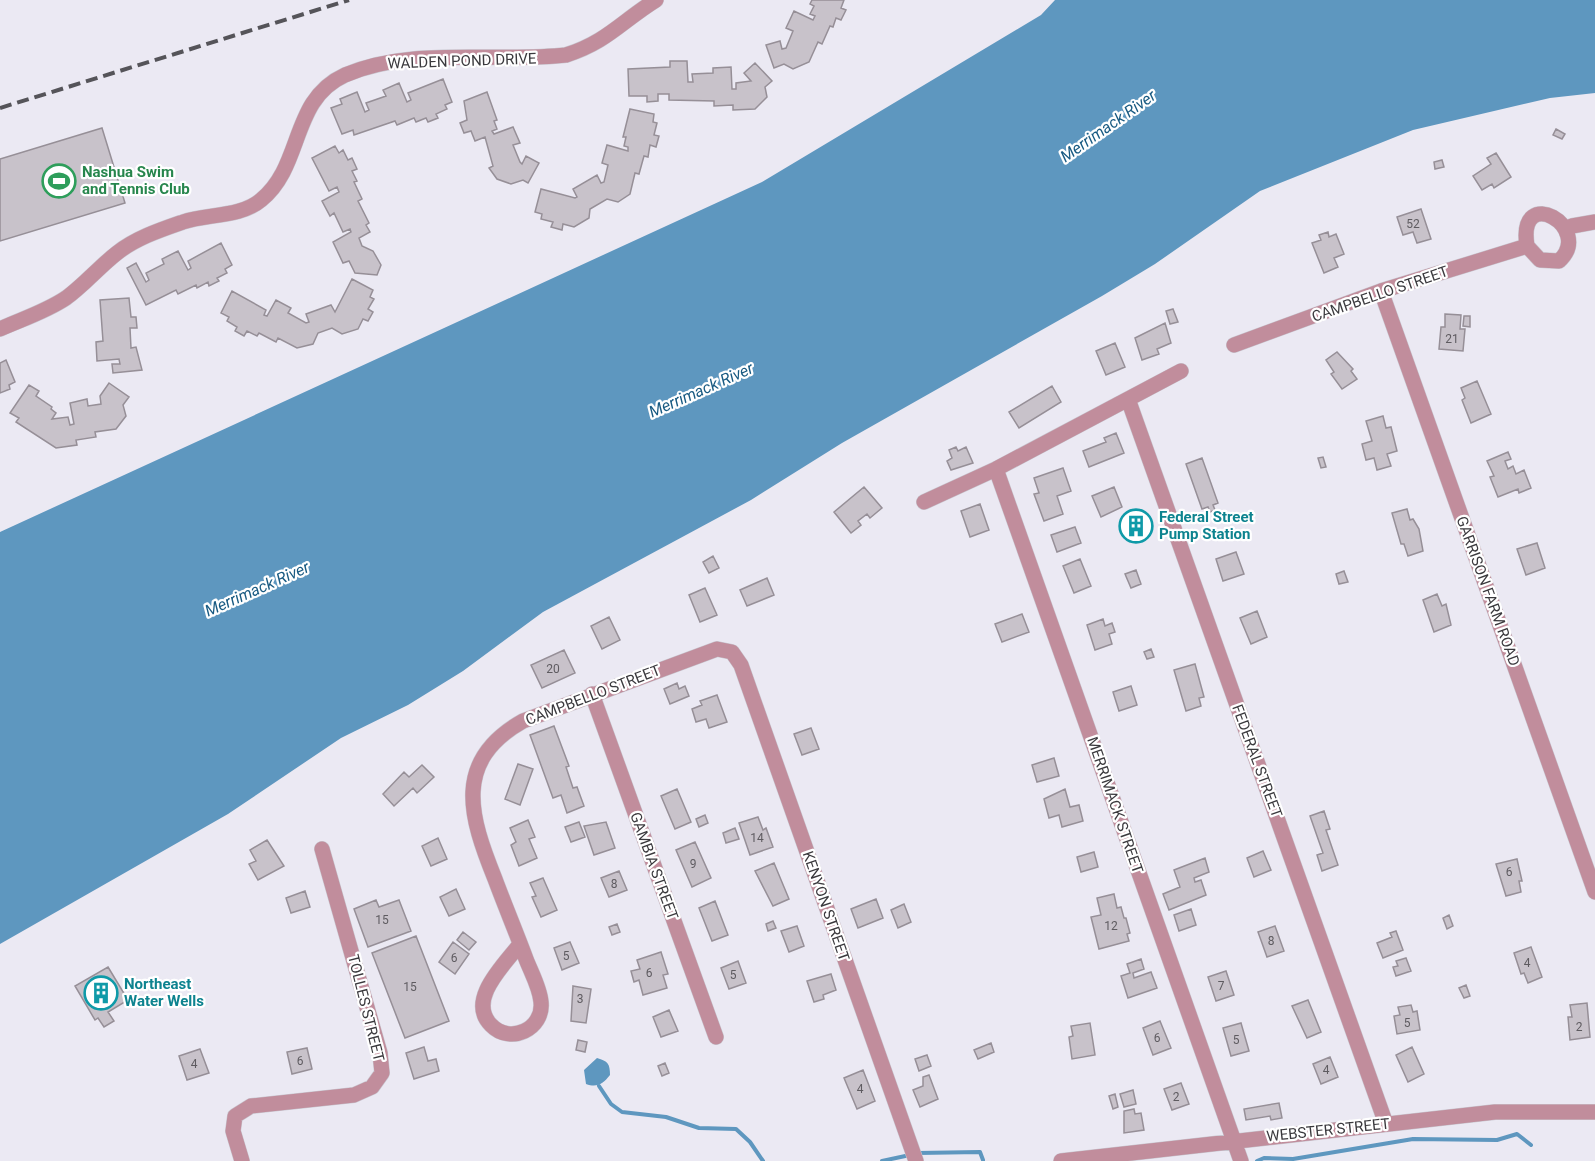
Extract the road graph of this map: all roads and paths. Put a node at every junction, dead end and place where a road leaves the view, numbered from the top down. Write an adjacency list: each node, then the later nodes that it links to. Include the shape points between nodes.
1 (656, 0): 6 (street, WALDEN POND DRIVE, via 609,37 566,55 389,62 337,80 320,91 311,103 280,176 261,200 241,210 197,218 142,237 117,253 64,299)
2 (1595, 222): 3 (street)
3 (1572, 226): 4 (street, via 1561,215 1544,214 1530,223); 4 (street, via 1572,250 1559,261 1540,260)
4 (1527, 246): 5 (street, CAMPBELLO STREET)
5 (1381, 291): 7 (street, CAMPBELLO STREET); 15 (street, GARRISON FARM ROAD)
6 (0, 329)
7 (1234, 345)
8 (1180, 371): 9 (street)
9 (1128, 399): 10 (street); 19 (street, FEDERAL STREET)
10 (996, 469): 11 (street); 20 (street, MERRIMACK STREET)
11 (924, 502)
12 (732, 652): 13 (street, CAMPBELLO STREET, via 717,649); 22 (street, KENYON STREET, via 741,665)
13 (592, 694): 16 (street, CAMPBELLO STREET, via 506,730 490,746 475,778 472,816); 17 (street, GAMBIA STREET)
14 (322, 849): 21 (street, TOLLES STREET, via 380,1053 382,1073 372,1087 354,1095 251,1106 235,1116 232,1131)
15 (1595, 892)
16 (520, 944): 16 (street, CAMPBELLO STREET, via 484,996 484,1016 506,1034 533,1026 542,1009)
17 (716, 1037)
18 (1595, 1112): 19 (street, WEBSTER STREET, via 1495,1112)
19 (1386, 1124): 20 (street, WEBSTER STREET)
20 (1233, 1141): 23 (street, WEBSTER STREET); 24 (street, MERRIMACK STREET)
21 (242, 1161)
22 (916, 1161)
23 (1061, 1161)
24 (1241, 1161)

